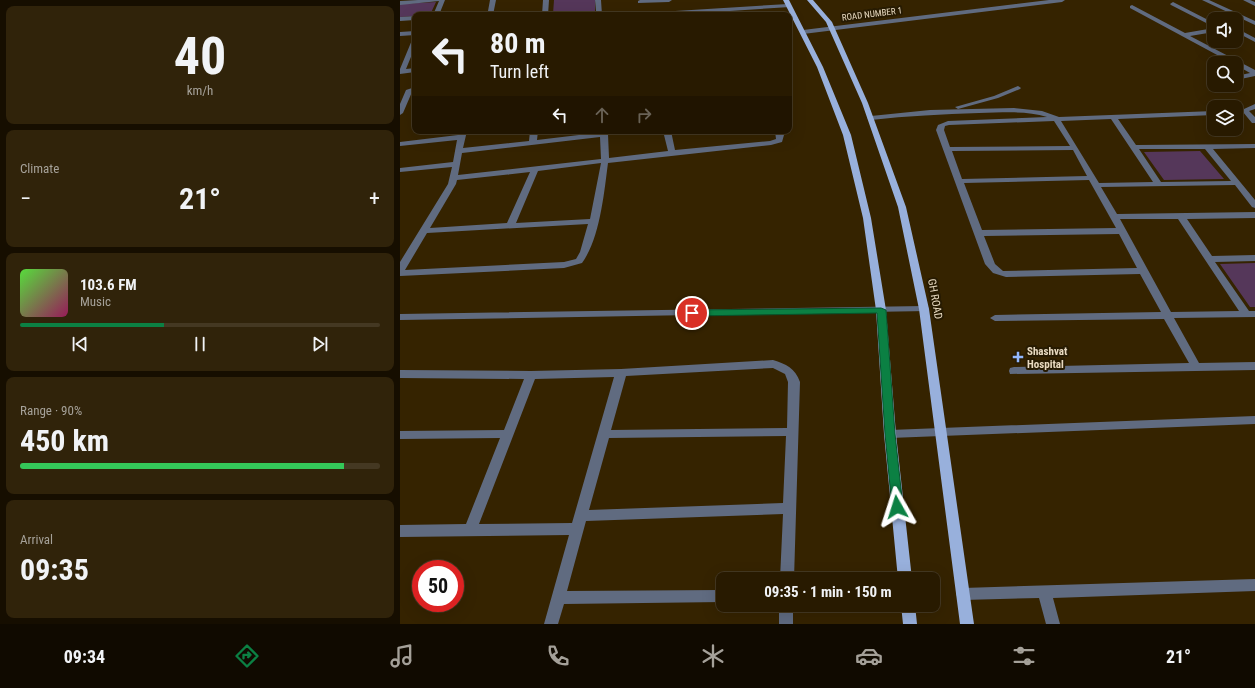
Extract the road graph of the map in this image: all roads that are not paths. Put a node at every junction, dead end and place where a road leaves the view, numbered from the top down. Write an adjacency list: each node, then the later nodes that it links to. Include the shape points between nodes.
1 (438, 0): 13 (street)
2 (442, 0): 19 (street)
3 (493, 0): 20 (street)
4 (546, 0): 21 (street)
5 (598, 0): 22 (street)
6 (669, 0): 12 (street)
7 (810, 0): 29 (main road, GH ROAD)
8 (1023, 0): 29 (street, ROAD NUMBER 1)
9 (1062, 0): 29 (street, ROAD NUMBER 1)
10 (1205, 0): 30 (street)
11 (1246, 0): 16 (street)
12 (640, 1): 23 (street)
13 (400, 3)
14 (787, 3): 17 (street); 32 (main road)
15 (1173, 4): 28 (street)
16 (1255, 4)
17 (730, 6): 24 (street); 25 (street)
18 (1132, 7): 36 (street)
19 (437, 12)
20 (490, 12)
21 (545, 12)
22 (599, 12)
23 (642, 12)
24 (672, 12)
25 (733, 12)
26 (412, 18): 27 (street)
27 (400, 19)
28 (1207, 21)
29 (827, 24): 32 (street, ROAD NUMBER 1); 54 (main road, GH ROAD)
30 (1255, 24): 31 (street)
31 (1243, 26)
32 (803, 27): 95 (main road, via 846,135 867,218)
33 (1207, 31): 36 (street)
34 (412, 32): 35 (street)
35 (400, 34)
36 (1184, 34): 42 (street)
37 (1243, 34): 38 (street)
38 (1255, 40)
39 (412, 47): 41 (street)
40 (412, 70): 41 (street)
41 (401, 72)
42 (1255, 74): 43 (street)
43 (1243, 77)
44 (1018, 88): 51 (street, via 973,103)
45 (412, 89): 46 (street); 50 (street)
46 (400, 90)
47 (1255, 106): 49 (street)
48 (1243, 112): 49 (street)
49 (1246, 112): 56 (street)
50 (400, 113)
51 (925, 113): 54 (street); 55 (street, via 1014,110 1042,113)
52 (1207, 113): 53 (street)
53 (1113, 116): 55 (street); 67 (street)
54 (871, 118): 94 (main road, GH ROAD, via 902,207)
55 (1056, 118): 68 (street); 69 (street, via 948,123 942,125 940,130)
56 (1255, 122)
57 (462, 134): 64 (street); 70 (street)
58 (534, 134): 63 (street)
59 (596, 134): 63 (street)
60 (604, 134): 72 (street)
61 (668, 134): 71 (street)
62 (780, 134): 71 (street, via 779,140 771,143)
63 (534, 142): 70 (street)
64 (400, 144)
65 (1207, 146): 66 (street); 67 (street); 79 (street)
66 (1255, 146)
67 (1134, 147): 80 (street)
68 (1075, 148): 69 (street); 78 (street)
69 (947, 149): 77 (street)
70 (459, 151): 73 (street)
71 (672, 153): 72 (street)
72 (605, 160): 74 (street); 85 (street)
73 (456, 164): 75 (street); 76 (street)
74 (535, 168): 76 (street); 86 (street)
75 (400, 170)
76 (453, 178): 87 (street, via 452,184)
77 (959, 181): 78 (street); 89 (street)
78 (1094, 182): 80 (street); 84 (street)
79 (1237, 183): 80 (street); 81 (street)
80 (1159, 184)
81 (1255, 205)
82 (1255, 215): 83 (street)
83 (1181, 216): 84 (street); 91 (street)
84 (1114, 217): 88 (street)
85 (594, 221): 86 (street); 92 (street, via 585,252 579,261 564,265)
86 (510, 226): 87 (street)
87 (423, 231): 92 (street)
88 (1121, 231): 89 (street); 93 (street)
89 (978, 233): 93 (street, via 993,270 998,273)
90 (1255, 258): 91 (street)
91 (1209, 259): 96 (street)
92 (400, 271)
93 (1144, 272): 97 (street)
94 (924, 309): 95 (street); 108 (main road, GH ROAD)
95 (881, 310): 98 (street); 111 (main road)
96 (1251, 314): 97 (street)
97 (1168, 315): 99 (street); 101 (street)
98 (400, 317)
99 (995, 318)
100 (1255, 366): 101 (street)
101 (1196, 367): 102 (street)
102 (1014, 370)
103 (622, 373): 105 (street); 107 (street, via 773,364 785,367 792,374 794,382); 110 (street)
104 (400, 374): 105 (street)
105 (531, 375): 109 (street)
106 (1255, 420): 108 (street)
107 (792, 432): 110 (street); 113 (street)
108 (941, 433): 111 (street); 121 (main road, GH ROAD)
109 (508, 434): 112 (street); 115 (street)
110 (604, 434): 114 (street)
111 (890, 434): 118 (main road)
112 (400, 435)
113 (789, 508): 114 (street); 117 (street)
114 (579, 523): 115 (street); 123 (street)
115 (470, 530): 116 (street)
116 (400, 531)
117 (787, 572)
118 (904, 572)
119 (1255, 585): 120 (street)
120 (1044, 592): 121 (street); 130 (street)
121 (963, 594): 129 (main road, GH ROAD)
122 (716, 596): 123 (street)
123 (558, 598): 126 (street)
124 (786, 612): 127 (street)
125 (909, 612): 128 (main road)
126 (552, 624)
127 (786, 624)
128 (910, 624)
129 (967, 624)
130 (1053, 624)

